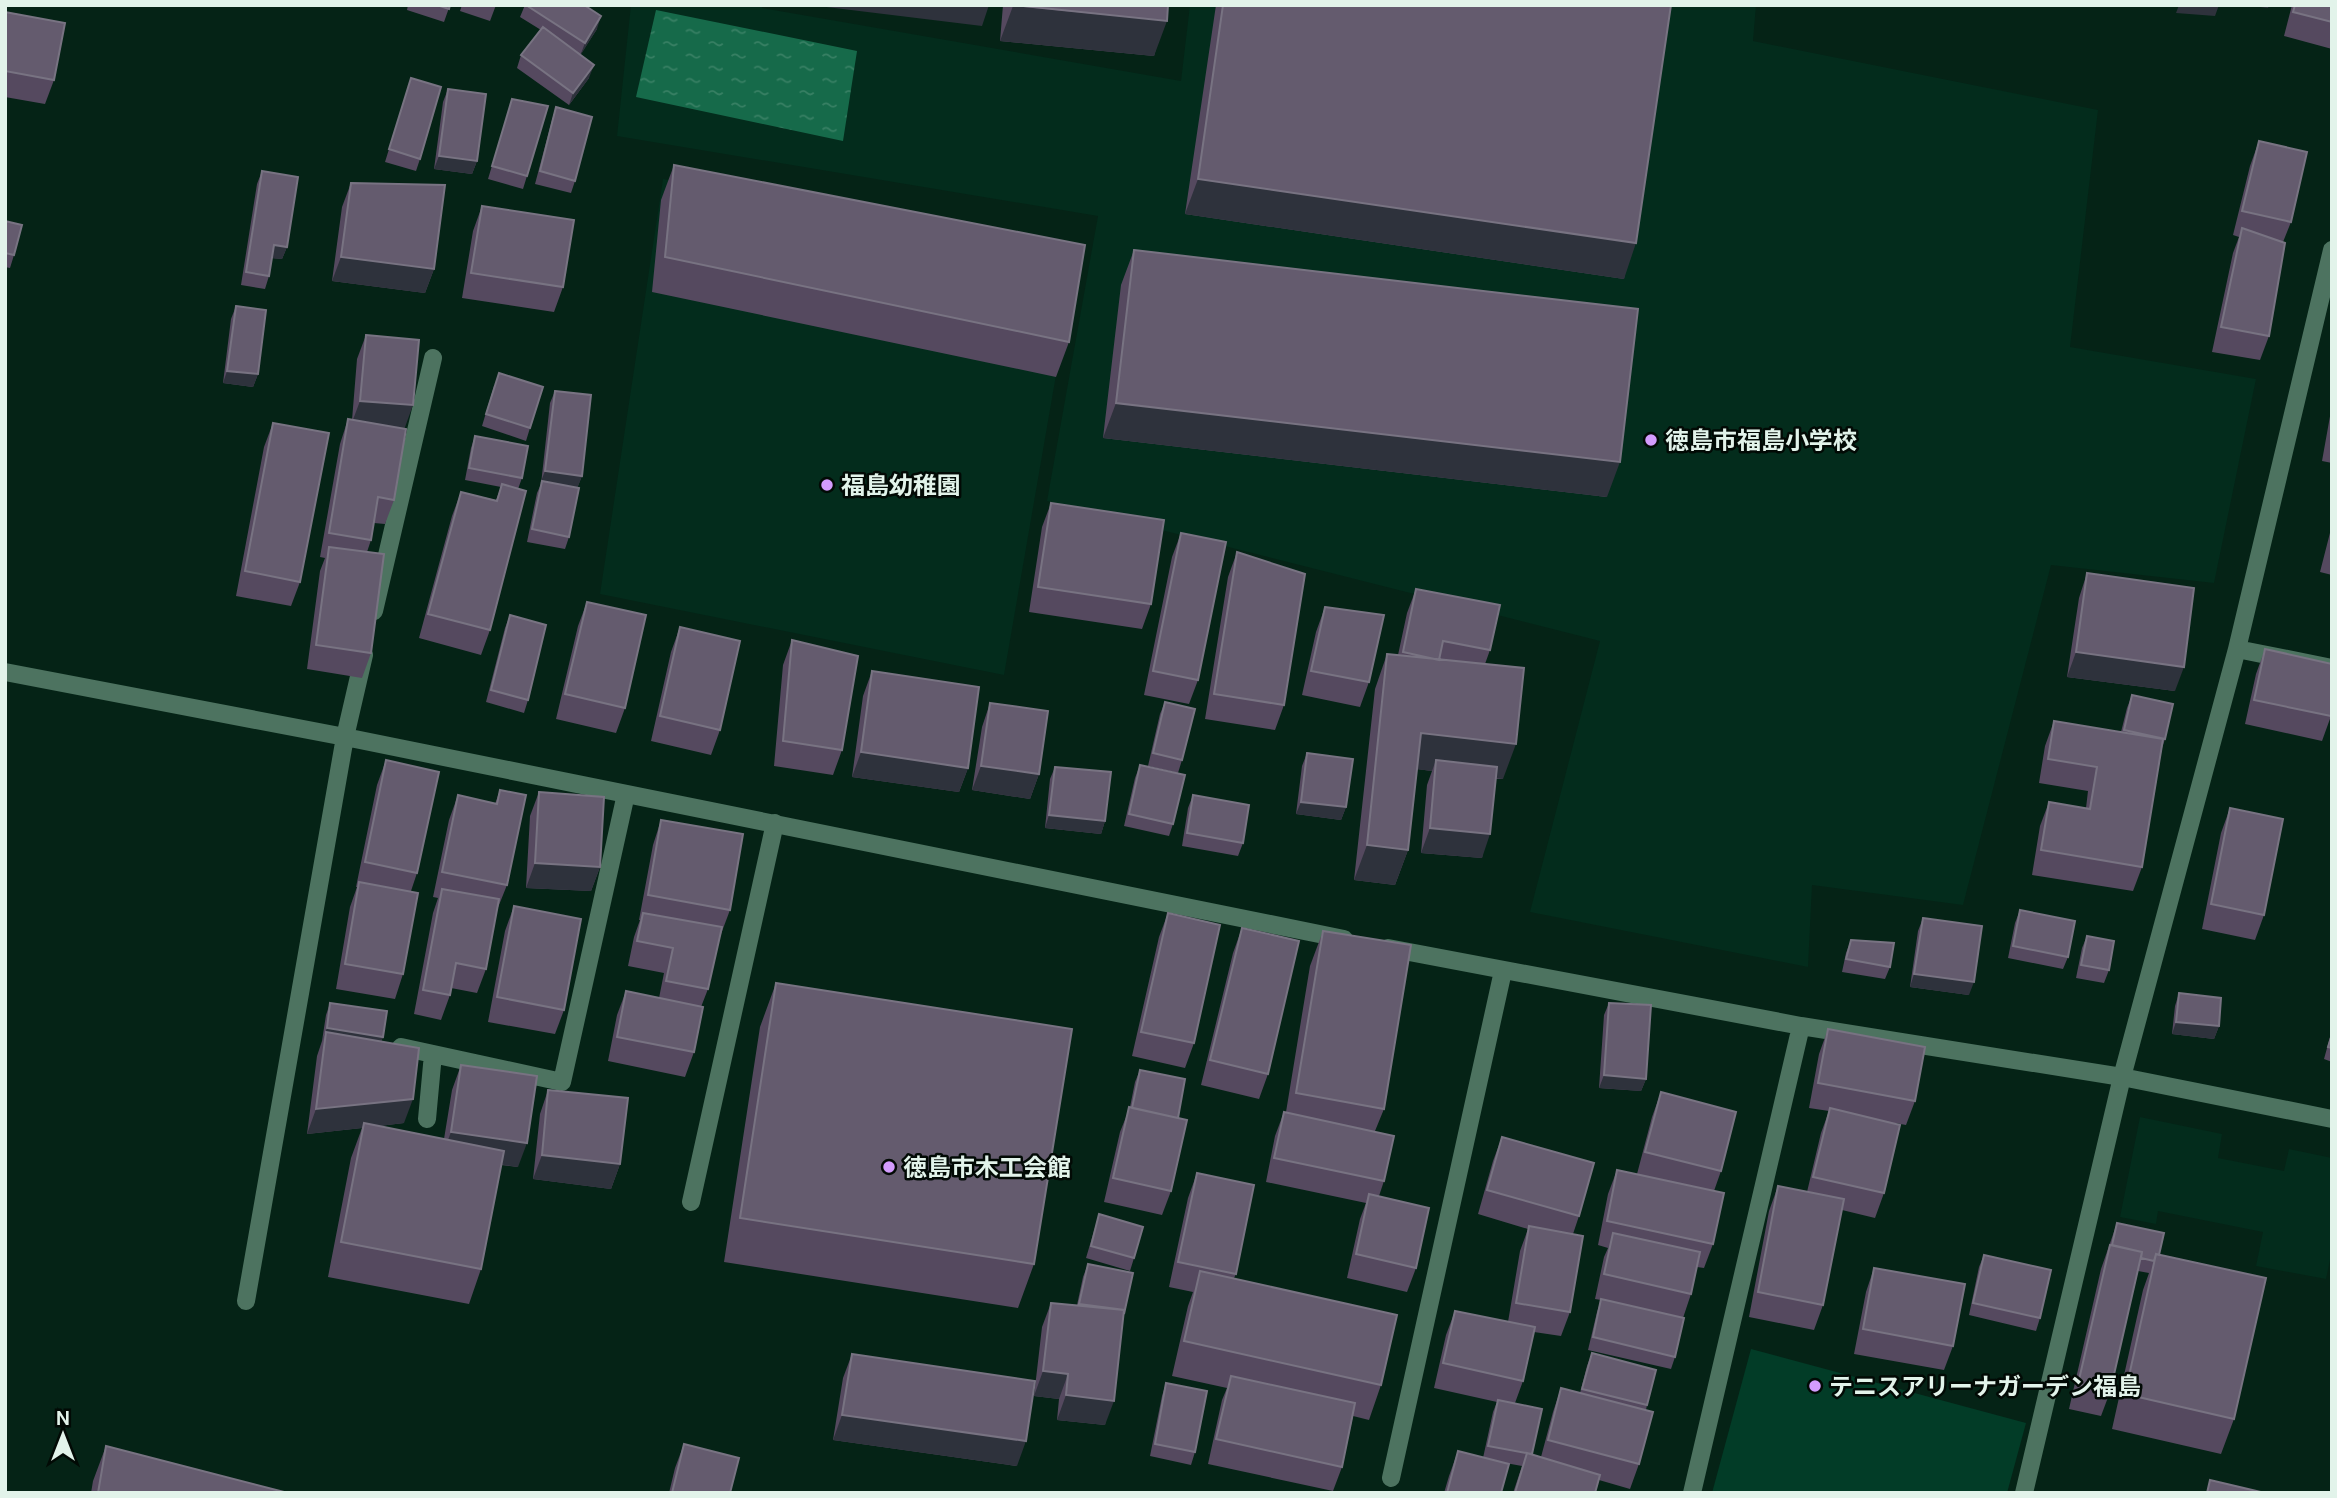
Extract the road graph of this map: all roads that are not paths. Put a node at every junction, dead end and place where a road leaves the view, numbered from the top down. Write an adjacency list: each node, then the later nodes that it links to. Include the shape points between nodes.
1 (2332, 250): 3 (street)
2 (433, 358): 6 (street)
3 (2237, 649): 4 (street); 13 (street)
4 (2332, 668)
5 (5, 671): 6 (street)
6 (345, 737): 7 (street); 17 (street)
7 (626, 794): 8 (street); 12 (street, via 562,1082)
8 (775, 824): 9 (street); 16 (street)
9 (1503, 971): 10 (street); 18 (street)
10 (1801, 1026): 13 (street); 19 (street)
11 (401, 1047): 12 (street)
12 (433, 1054): 14 (street)
13 (2122, 1077): 15 (street); 20 (street)
14 (426, 1119)
15 (2332, 1119)
16 (691, 1202)
17 (246, 1301)
18 (1391, 1478)
19 (1692, 1493)
20 (2024, 1493)

